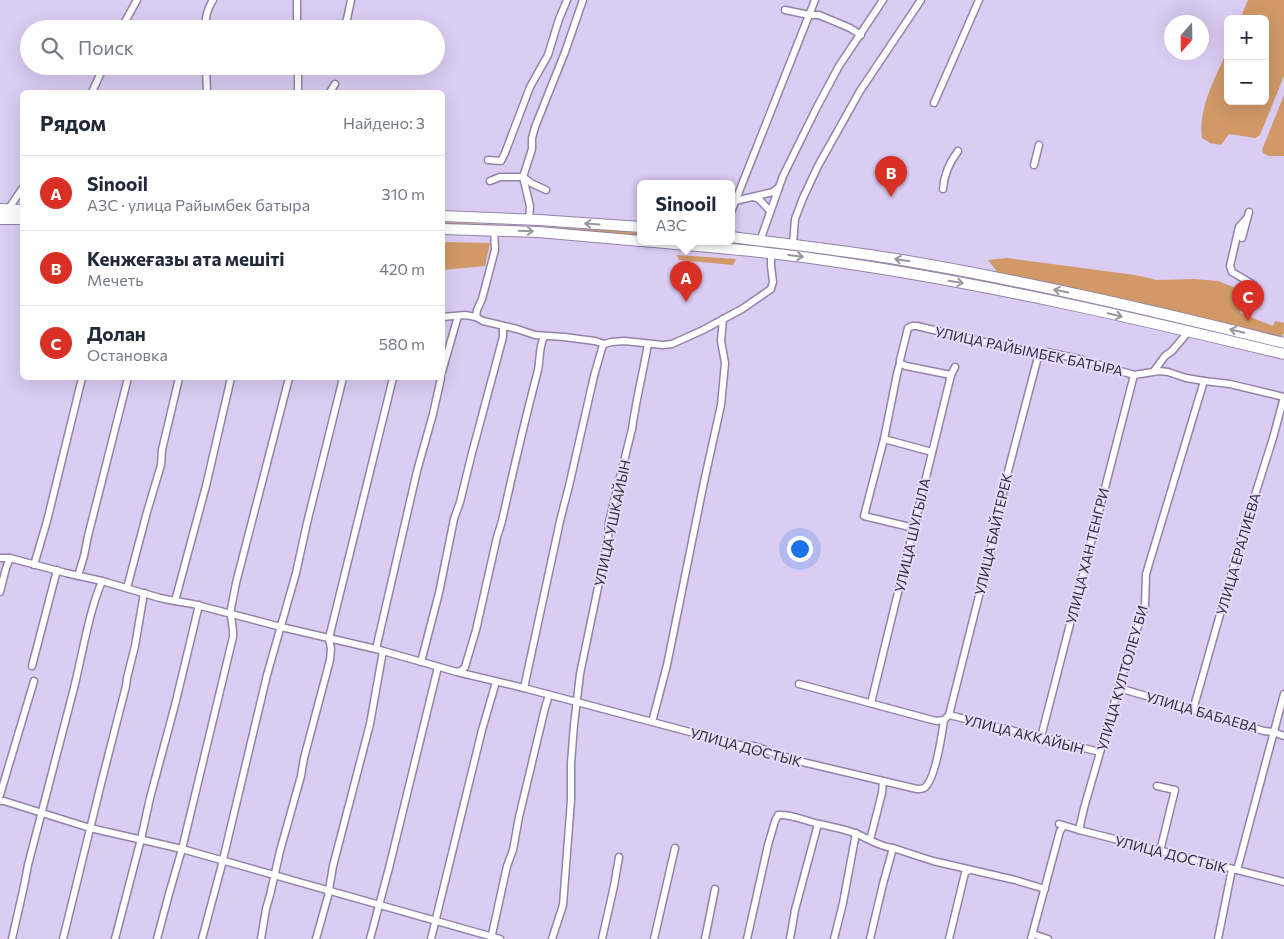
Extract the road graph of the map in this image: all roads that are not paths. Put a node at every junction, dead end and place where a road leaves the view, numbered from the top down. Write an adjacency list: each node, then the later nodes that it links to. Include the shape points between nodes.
1 (137, 0): 13 (street)
2 (213, 0): 14 (street)
3 (297, 0): 15 (street)
4 (351, 0): 16 (street)
5 (567, 0): 29 (street, via 548,55 530,87 506,153 501,161)
6 (583, 0): 31 (street, via 535,127)
7 (815, 0): 12 (street)
8 (883, 0): 17 (street)
9 (921, 0): 51 (street, via 860,91 818,166 795,219)
10 (979, 0): 26 (street)
11 (785, 10): 12 (street)
12 (809, 15): 17 (street, via 819,15); 38 (street)
13 (127, 20)
14 (206, 20)
15 (297, 20)
16 (346, 20)
17 (861, 35): 33 (street, via 839,66)
18 (100, 75): 22 (street)
19 (206, 75): 23 (street)
20 (298, 75): 24 (street)
21 (335, 84): 25 (street)
22 (93, 90)
23 (207, 90)
24 (298, 90)
25 (331, 90)
26 (934, 103)
27 (1039, 145): 30 (street)
28 (958, 151): 34 (street, via 944,178)
29 (488, 160)
30 (1034, 165)
31 (523, 177): 32 (street, via 500,177); 35 (street); 44 (street)
32 (490, 181)
33 (780, 186): 37 (street, via 773,192); 40 (street)
34 (943, 189)
35 (546, 190)
36 (20, 192): 41 (street)
37 (752, 196): 38 (street); 40 (street)
38 (735, 201)
39 (20, 210): 41 (highway)
40 (770, 211): 53 (street)
41 (3, 214): 43 (highway)
42 (445, 216): 44 (highway)
43 (20, 218)
44 (530, 220): 45 (highway, one-way to 44)
45 (637, 227)
46 (445, 229): 47 (highway)
47 (494, 230): 50 (highway, one-way to 50); 57 (street, via 495,250)
48 (735, 238): 53 (highway)
49 (1242, 238): 54 (street, via 1248,215 1239,227 1230,266 1232,272)
50 (637, 241)
51 (793, 244): 53 (highway); 62 (highway, one-way to 51, via 1111,301 967,272)
52 (724, 245): 53 (highway)
53 (765, 247): 58 (street, via 771,266 771,289); 60 (highway, one-way to 60, via 962,283)
54 (1254, 285)
55 (458, 316): 56 (street); 57 (street); 67 (street)
56 (445, 317)
57 (476, 317): 59 (street)
58 (723, 319): 64 (street, via 672,344); 117 (street, via 721,341 725,363 721,406)
59 (503, 326): 61 (street); 102 (street, via 503,337 454,519)
60 (1189, 331): 66 (highway); 70 (street)
61 (544, 337): 63 (street); 105 (street, via 476,630 465,667)
62 (1284, 343)
63 (604, 344): 64 (street, via 624,341); 109 (street, via 560,521)
64 (648, 344): 113 (street, УЛИЦА УШКАЙЫН, via 632,429 609,522)
65 (1039, 353): 68 (street, УЛИЦА РАЙЫМБЕК БАТЫРА, via 912,326 908,328); 71 (street, УЛИЦА РАЙЫМБЕК БАТЫРА, via 1047,352); 116 (street, УЛИЦА БАЙТЕРЕК)
66 (1284, 354)
67 (445, 362)
68 (900, 363): 72 (street); 83 (street)
69 (955, 367): 72 (street, УЛИЦА ШУГЫЛА)
70 (1154, 371): 71 (street, УЛИЦА РАЙЫМБЕК БАТЫРА); 81 (street, УЛИЦА РАЙЫМБЕК БАТЫРА)
71 (1134, 374): 120 (street, УЛИЦА ХАН ТЕНГРИ)
72 (951, 376): 84 (street, УЛИЦА ШУГЫЛА)
73 (82, 380): 88 (street)
74 (128, 380): 90 (street)
75 (179, 380): 92 (street, via 161,465)
76 (231, 380): 95 (street)
77 (287, 380): 97 (street)
78 (343, 380): 98 (street)
79 (393, 380): 99 (street)
80 (441, 380): 100 (street)
81 (1204, 381): 82 (street, УЛИЦА РАЙЫМБЕК БАТЫРА); 110 (street, УЛИЦА КУЛТОЛЕУ БИ, via 1146,574 1145,606)
82 (1284, 397): 115 (street, УЛИЦА ЕРАЛИЕВА)
83 (884, 439): 84 (street); 85 (street, via 864,516)
84 (932, 452): 85 (street, УЛИЦА ШУГЫЛА)
85 (914, 528): 114 (street, УЛИЦА ШУГЫЛА)
86 (0, 558): 87 (street, УЛИЦА ДОСТЫК)
87 (10, 558): 88 (street, УЛИЦА ДОСТЫК); 93 (street)
88 (34, 565): 89 (street, УЛИЦА ДОСТЫК)
89 (57, 570): 90 (street, УЛИЦА ДОСТЫК); 103 (street)
90 (78, 576): 91 (street, УЛИЦА ДОСТЫК)
91 (102, 581): 92 (street, УЛИЦА ДОСТЫК); 127 (street)
92 (127, 588): 94 (street, УЛИЦА ДОСТЫК)
93 (0, 592)
94 (144, 593): 95 (street, УЛИЦА ДОСТЫК); 129 (street, via 126,686)
95 (175, 601): 96 (street, УЛИЦА ДОСТЫК)
96 (199, 605): 97 (street, УЛИЦА ДОСТЫК); 132 (street)
97 (230, 614): 98 (street, УЛИЦА ДОСТЫК); 136 (street, via 233,637)
98 (281, 627): 99 (street, УЛИЦА ДОСТЫК); 139 (street)
99 (329, 638): 100 (street, УЛИЦА ДОСТЫК); 142 (street, via 330,660)
100 (376, 649): 101 (street, УЛИЦА ДОСТЫК)
101 (383, 651): 102 (street, УЛИЦА ДОСТЫК); 146 (street, via 370,724)
102 (421, 662): 104 (street, УЛИЦА ДОСТЫК)
103 (32, 666)
104 (438, 667): 105 (street, УЛИЦА ДОСТЫК); 147 (street)
105 (457, 672): 107 (street, УЛИЦА ДОСТЫК)
106 (34, 681): 125 (street)
107 (496, 682): 109 (street, УЛИЦА ДОСТЫК); 148 (street)
108 (799, 684): 114 (street, УЛИЦА АККАЙЫН)
109 (524, 688): 112 (street, УЛИЦА ДОСТЫК)
110 (1119, 688): 115 (street, УЛИЦА БАБАЕВА); 121 (street, УЛИЦА КУЛТОЛЕУ БИ)
111 (1284, 694): 118 (street)
112 (549, 695): 113 (street, УЛИЦА ДОСТЫК); 150 (street)
113 (577, 702): 117 (street, УЛИЦА ДОСТЫК); 161 (street, УЛИЦА УШКАЙЫН, via 563,905)
114 (871, 703): 116 (street, УЛИЦА АККАЙЫН, via 936,721)
115 (1193, 710): 118 (street, УЛИЦА БАБАЕВА)
116 (946, 718): 120 (street, УЛИЦА АККАЙЫН); 124 (street, УЛИЦА БАЙТЕРЕК, via 930,780 923,789)
117 (652, 722): 122 (street, УЛИЦА ДОСТЫК)
118 (1274, 732): 119 (street, УЛИЦА БАБАЕВА); 141 (street)
119 (1284, 736)
120 (1041, 738): 121 (street, УЛИЦА АККАЙЫН)
121 (1100, 752): 130 (street, УЛИЦА КУЛТОЛЕУ БИ)
122 (883, 781): 124 (street, УЛИЦА ДОСТЫК); 133 (street)
123 (1157, 786): 137 (street, via 1175,790)
124 (916, 789)
125 (0, 795)
126 (0, 801): 127 (street)
127 (41, 813): 129 (street); 151 (street)
128 (818, 824): 131 (street); 165 (street, via 787,814 778,815); 166 (street)
129 (90, 828): 132 (street); 152 (street)
130 (1079, 830): 137 (street, УЛИЦА ДОСТЫК); 145 (street, УЛИЦА ДОСТЫК, via 1061,825)
131 (856, 834): 133 (street); 167 (street)
132 (142, 839): 136 (street); 153 (street)
133 (870, 840): 135 (street)
134 (675, 848): 163 (street)
135 (892, 848): 140 (street); 168 (street)
136 (182, 849): 139 (street); 154 (street)
137 (1160, 850): 141 (street, УЛИЦА ДОСТЫК)
138 (619, 857): 162 (street)
139 (222, 860): 142 (street); 155 (street)
140 (969, 870): 145 (street); 169 (street, via 965,873)
141 (1234, 870): 143 (street, УЛИЦА ДОСТЫК); 171 (street)
142 (275, 875): 146 (street); 156 (street)
143 (1284, 882)
144 (715, 889): 164 (street)
145 (1045, 889): 149 (street)
146 (329, 890): 147 (street); 157 (street)
147 (379, 905): 148 (street); 158 (street)
148 (436, 921): 150 (street); 159 (street)
149 (1032, 937): 170 (street)
150 (491, 938): 160 (street)
151 (12, 939)
152 (63, 939)
153 (115, 939)
154 (158, 939)
155 (202, 939)
156 (261, 939)
157 (316, 939)
158 (370, 939)
159 (431, 939)
160 (500, 939)
161 (552, 939)
162 (602, 939)
163 (654, 939)
164 (705, 939)
165 (747, 939)
166 (790, 939)
167 (834, 939)
168 (870, 939)
169 (949, 939)
170 (1048, 939)
171 (1218, 939)

